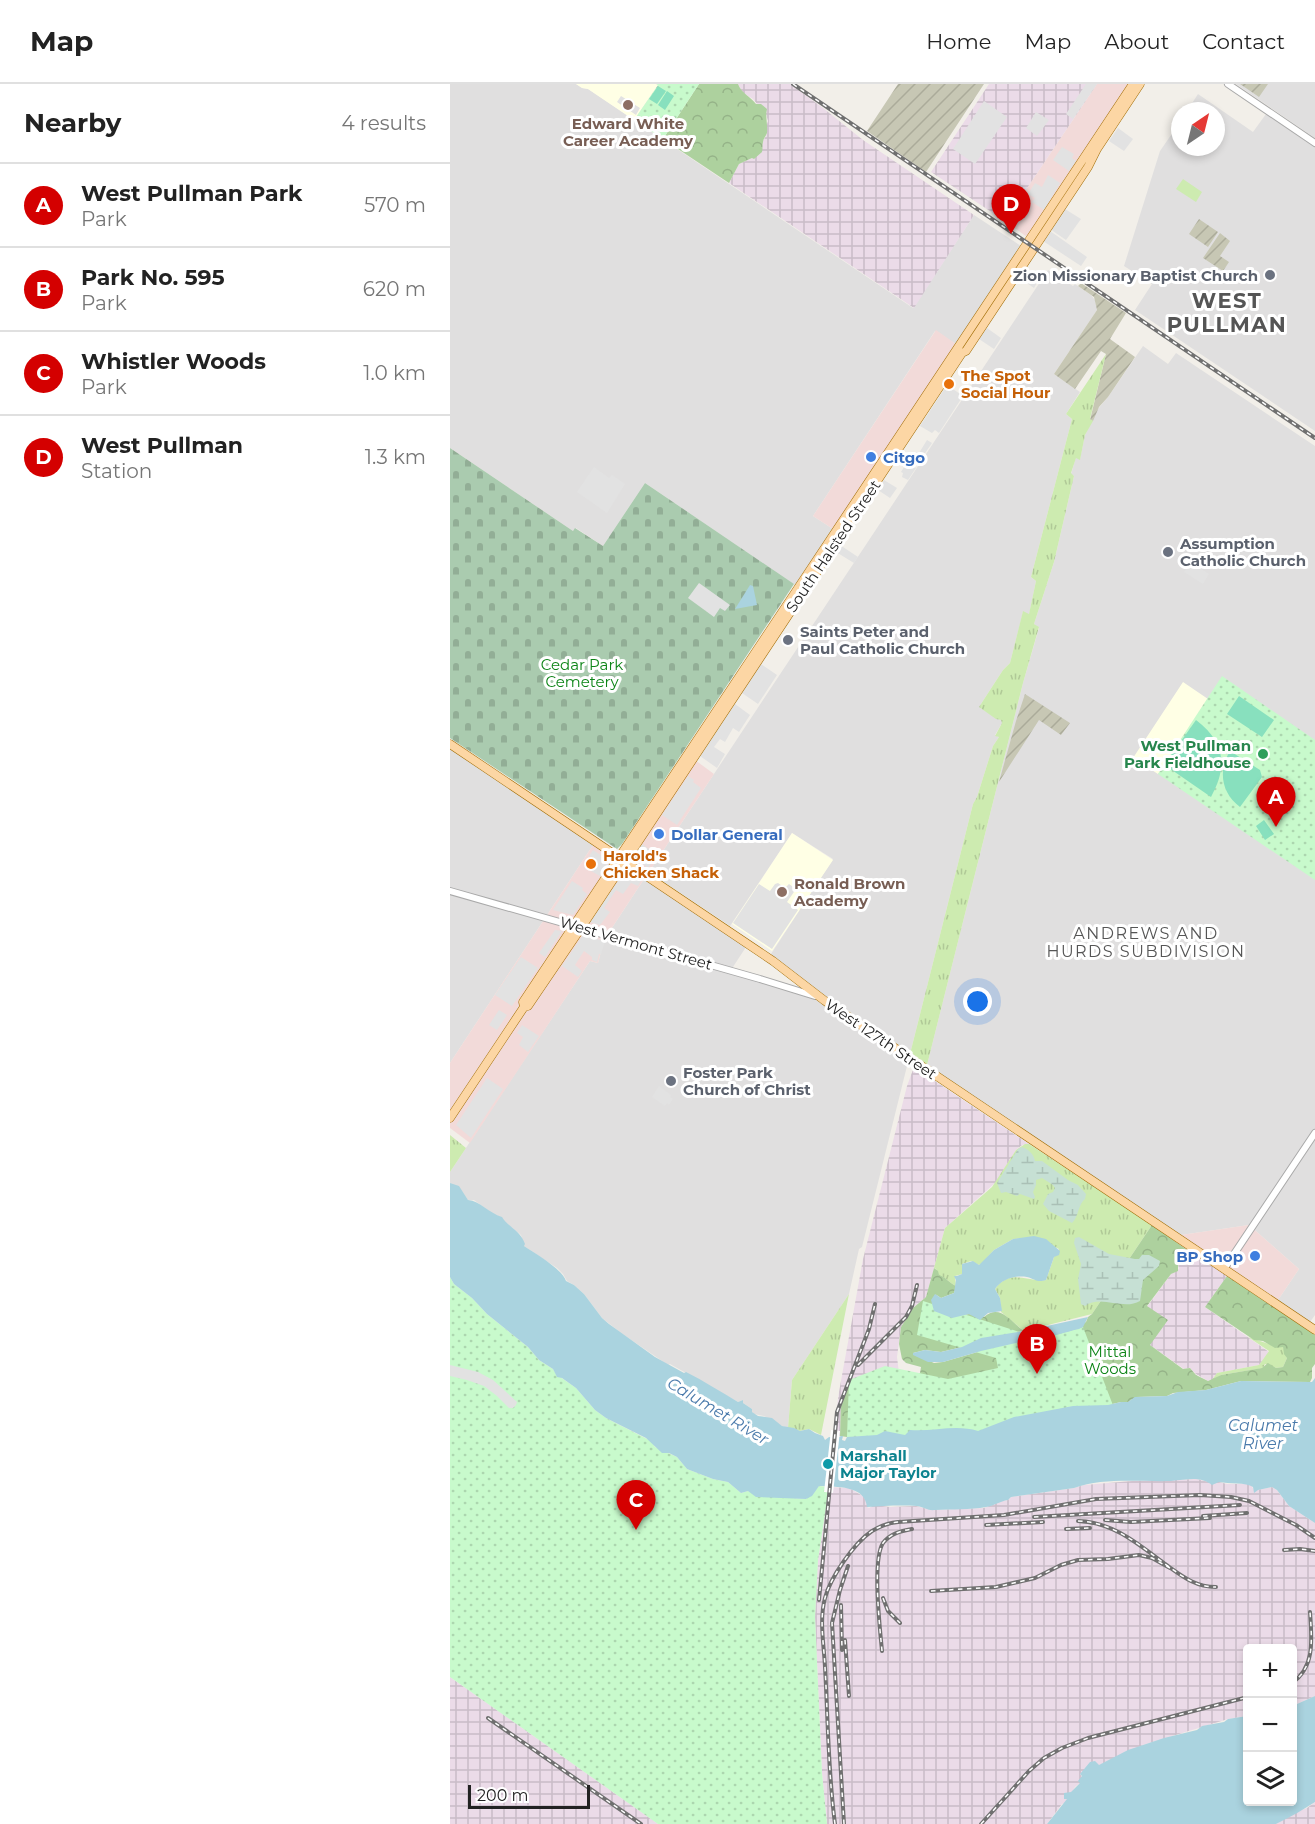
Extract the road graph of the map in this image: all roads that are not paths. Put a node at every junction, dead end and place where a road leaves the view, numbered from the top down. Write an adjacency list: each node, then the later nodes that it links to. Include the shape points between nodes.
1 (1133, 84): 6 (main road, South Halsted Street)
2 (1140, 84): 6 (main road, South Halsted Street, via 1035,248)
3 (1228, 84): 4 (street)
4 (1315, 143)
5 (450, 744): 6 (main road, West 127th Street)
6 (622, 859): 8 (main road, South Halsted Street); 9 (main road, West 127th Street)
7 (450, 891): 8 (street, West Vermont Street)
8 (578, 927): 9 (street, West Vermont Street); 10 (main road, South Halsted Street)
9 (821, 998): 12 (main road, West 127th Street)
10 (450, 1118)
11 (1315, 1133): 12 (street)
12 (1224, 1269): 13 (main road, West 127th Street)
13 (1315, 1330)

